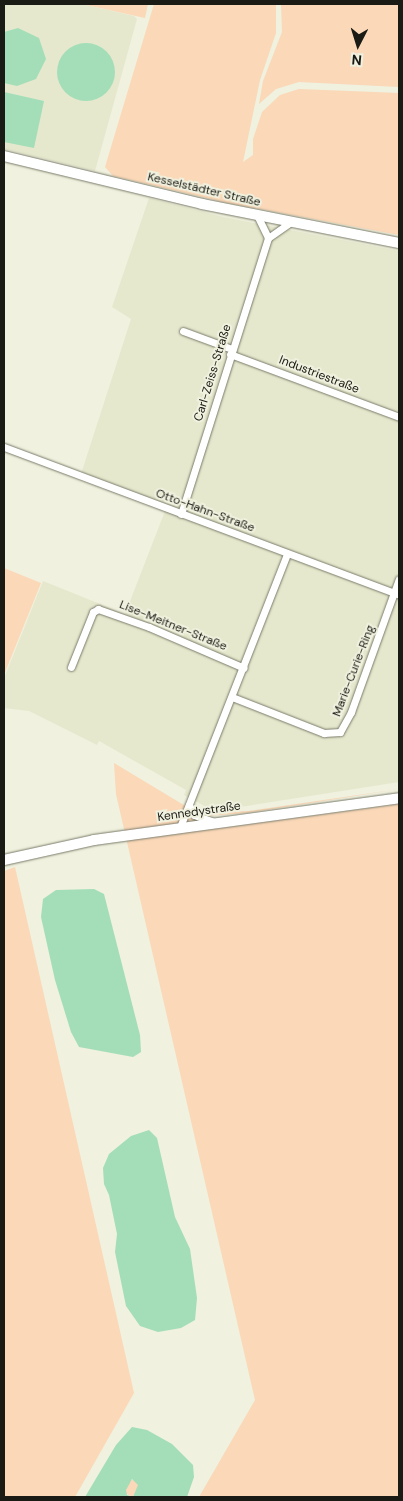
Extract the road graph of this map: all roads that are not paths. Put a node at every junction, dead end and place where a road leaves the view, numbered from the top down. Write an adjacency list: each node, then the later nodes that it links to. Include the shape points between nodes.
1 (4, 156): 2 (main road, Kesselstädter Straße)
2 (257, 215): 3 (main road, Kesselstädter Straße); 4 (street)
3 (291, 222): 4 (street); 5 (main road, Kesselstädter Straße)
4 (268, 238): 7 (street, Carl-Zeiss-Straße)
5 (399, 243)
6 (183, 332): 7 (street, Industriestraße)
7 (231, 352): 8 (street, Industriestraße); 10 (street, Carl-Zeiss-Straße)
8 (399, 417)
9 (4, 447): 10 (street, Otto-Hahn-Straße)
10 (181, 514): 11 (street, Otto-Hahn-Straße)
11 (287, 554): 13 (street, Otto-Hahn-Straße); 15 (street)
12 (399, 578): 13 (street)
13 (397, 594): 16 (street, Marie-Curie-Ring, via 346,725 340,732 324,733)
14 (71, 667): 15 (street, Lise-Meitner-Straße, via 93,612 98,610 149,627)
15 (244, 668): 16 (street)
16 (232, 697): 18 (street)
17 (399, 798): 19 (main road, Kennedystraße)
18 (189, 805): 19 (street, via 194,815); 20 (street)
19 (214, 822): 20 (main road, Kennedystraße)
20 (180, 827): 21 (main road, Kennedystraße, via 94,840)
21 (4, 860)

